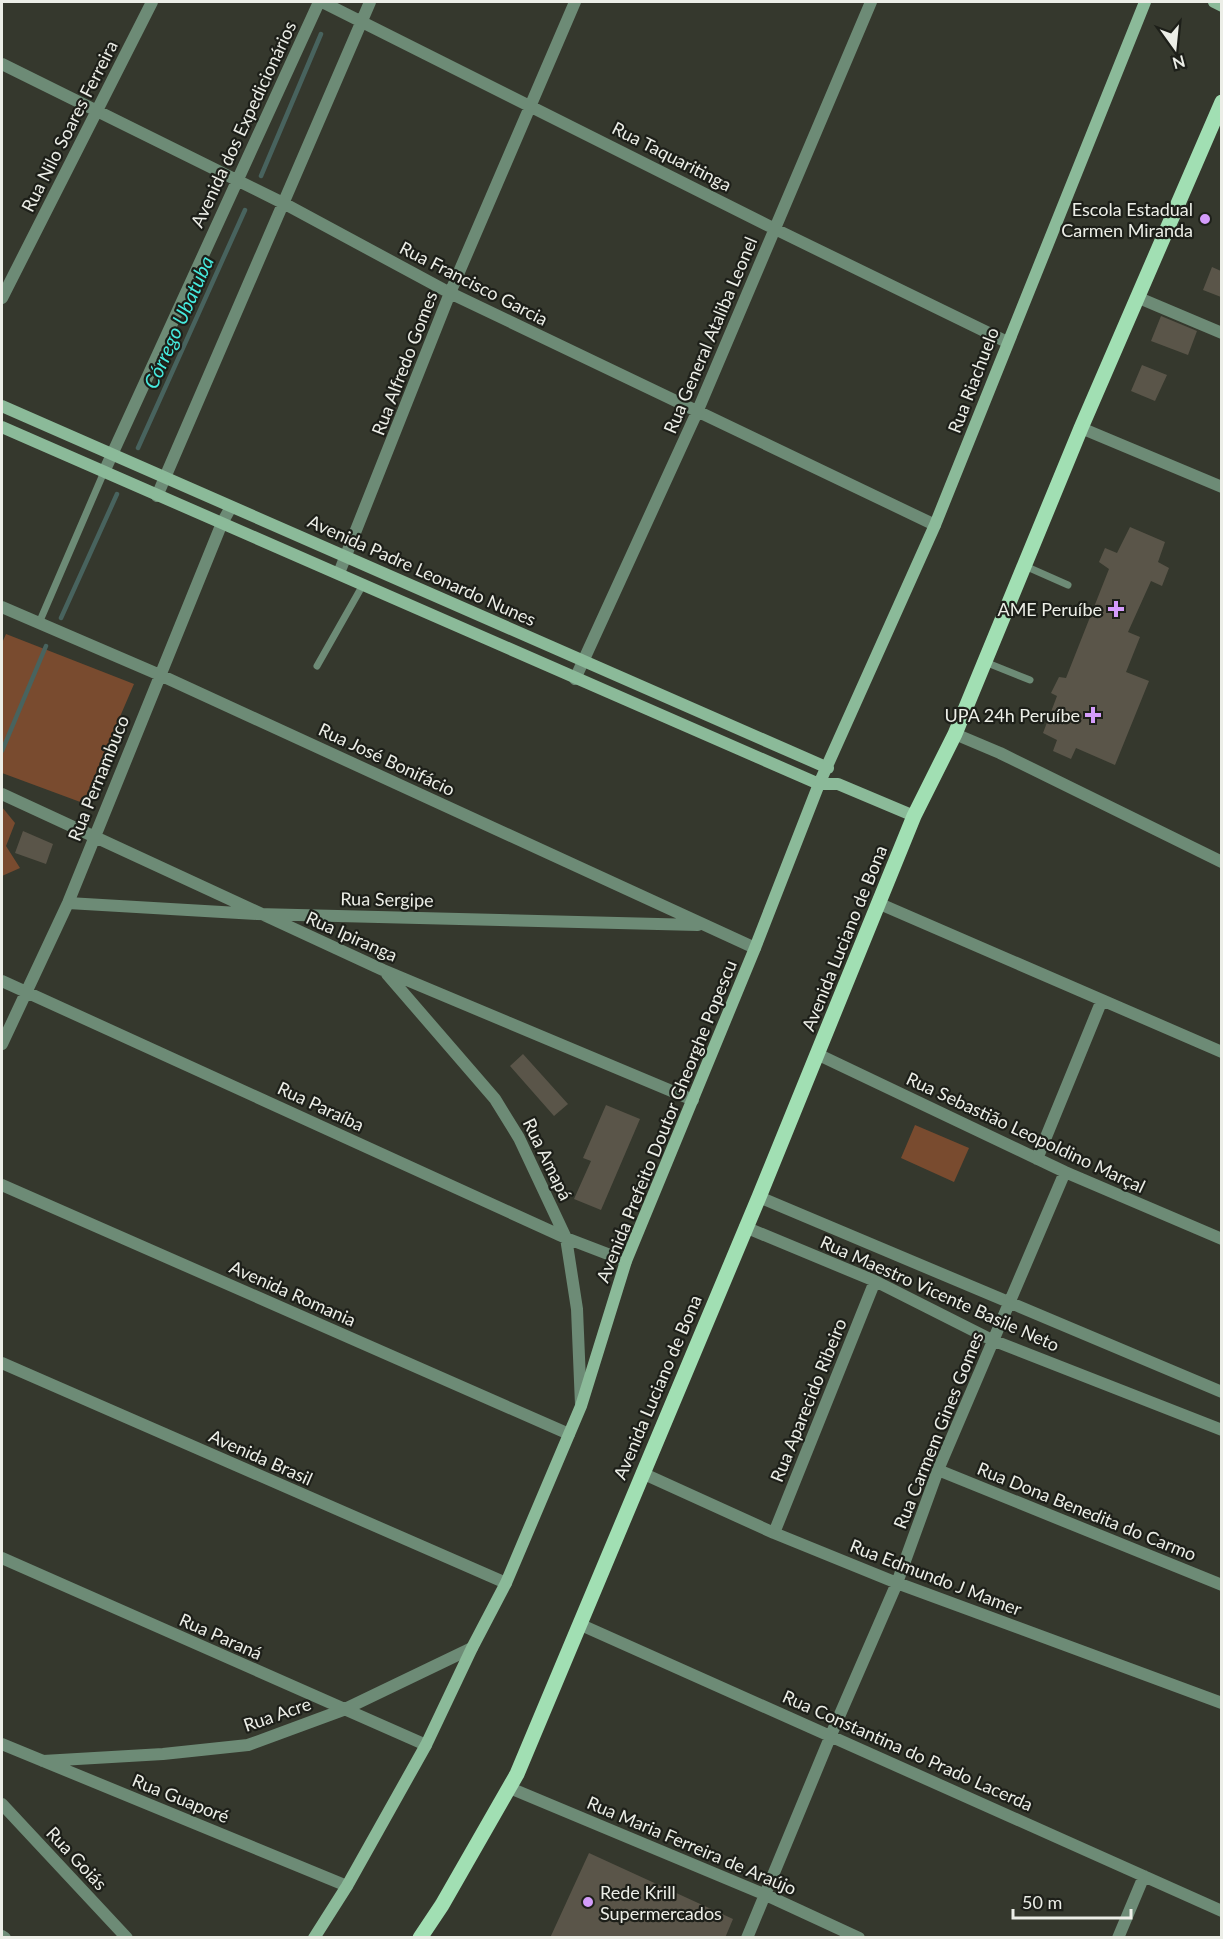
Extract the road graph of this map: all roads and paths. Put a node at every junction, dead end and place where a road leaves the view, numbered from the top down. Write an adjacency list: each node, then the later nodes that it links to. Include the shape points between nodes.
1 (152, 2): 13 (street, Rua Nilo Soares Ferreira)
2 (321, 2): 9 (street, Rua Taquaritinga); 14 (street, Avenida dos Expedicionários)
3 (370, 2): 9 (street)
4 (575, 2): 12 (street, Rua Alfredo Gomes)
5 (871, 2): 16 (street, Rua General Ataliba Leonel)
6 (1145, 2): 21 (main road, Rua Riachuelo)
7 (1214, 2): 8 (main road)
8 (1221, 6)
9 (361, 21): 12 (street, Rua Taquaritinga); 15 (street)
10 (2, 64): 13 (street, Rua Francisco Garcia)
11 (1221, 102): 19 (main road, Avenida Luciano de Bona)
12 (530, 104): 16 (street, Rua Taquaritinga); 17 (street, Rua Alfredo Gomes)
13 (98, 111): 14 (street, Rua Francisco Garcia); 18 (street, Rua Nilo Soares Ferreira)
14 (237, 180): 15 (street, Rua Francisco Garcia); 26 (street, Avenida dos Expedicionários)
15 (285, 204): 17 (street, Rua Francisco Garcia); 28 (street)
16 (775, 229): 21 (street, Rua Taquaritinga); 23 (street, Rua General Ataliba Leonel)
17 (450, 293): 23 (street, Rua Francisco Garcia); 34 (street, Rua Alfredo Gomes)
18 (2, 298)
19 (1139, 298): 20 (street); 25 (main road, Avenida Luciano de Bona)
20 (1221, 333)
21 (1007, 342): 33 (main road, Rua Riachuelo)
22 (2, 406): 26 (main road, Avenida Padre Leonardo Nunes)
23 (698, 410): 33 (street, Rua Francisco Garcia); 41 (street, Rua General Ataliba Leonel)
24 (2, 426): 27 (main road, Avenida Padre Leonardo Nunes)
25 (1081, 428): 29 (street); 35 (main road, Avenida Luciano de Bona)
26 (112, 454): 27 (street, Avenida dos Expedicionários); 28 (main road, Avenida Padre Leonardo Nunes)
27 (104, 472): 30 (main road, Avenida Padre Leonardo Nunes); 40 (lane, Avenida dos Expedicionários)
28 (165, 478): 30 (street); 31 (main road, Avenida Padre Leonardo Nunes)
29 (1221, 488)
30 (157, 496): 32 (main road, Avenida Padre Leonardo Nunes)
31 (231, 507): 32 (street, Rua Pernambuco); 34 (main road, Avenida Padre Leonardo Nunes)
32 (222, 523): 36 (main road, Avenida Padre Leonardo Nunes); 44 (street, Rua Pernambuco)
33 (935, 525): 48 (main road, Rua Riachuelo)
34 (346, 557): 36 (street, Rua Alfredo Gomes); 41 (main road, Avenida Padre Leonardo Nunes)
35 (1024, 566): 38 (lane); 42 (main road, Avenida Luciano de Bona)
36 (339, 573): 37 (main road, Avenida Padre Leonardo Nunes)
37 (364, 584): 43 (lane); 45 (main road, Avenida Padre Leonardo Nunes)
38 (1068, 585)
39 (2, 607): 40 (street, Rua José Bonifácio)
40 (39, 623): 44 (street, Rua José Bonifácio)
41 (583, 660): 45 (street, Rua General Ataliba Leonel); 48 (main road, Avenida Padre Leonardo Nunes)
42 (985, 662): 46 (lane); 47 (main road, Avenida Luciano de Bona)
43 (317, 666)
44 (160, 675): 53 (street, Rua Pernambuco); 58 (street, Rua José Bonifácio)
45 (574, 679): 50 (main road, Avenida Padre Leonardo Nunes)
46 (1030, 680)
47 (955, 734): 52 (main road, Avenida Luciano de Bona); 54 (street)
48 (828, 768): 49 (main road); 50 (main road, Avenida Prefeito Doutor Gheorghe Popescu)
49 (838, 783): 50 (main road); 52 (main road)
50 (819, 784): 59 (main road, Avenida Prefeito Doutor Gheorghe Popescu)
51 (2, 794): 53 (street, Rua Ipiranga)
52 (914, 816): 56 (main road, Avenida Luciano de Bona)
53 (94, 835): 55 (street, Rua Pernambuco); 57 (street, Rua Ipiranga)
54 (1221, 862)
55 (68, 903): 57 (street, Rua Sergipe); 62 (street, Rua Pernambuco)
56 (880, 904): 63 (street); 66 (main road, Avenida Luciano de Bona)
57 (257, 914): 58 (street, Rua Sergipe); 60 (street, Rua Ipiranga)
58 (705, 925): 59 (street, Rua José Bonifácio)
59 (755, 948): 67 (main road, Avenida Prefeito Doutor Gheorghe Popescu)
60 (383, 970): 67 (street, Rua Ipiranga); 73 (street, Rua Amapá, via 495,1099 519,1138)
61 (2, 981): 62 (street, Rua Paraíba)
62 (25, 991): 64 (street, Rua Pernambuco); 73 (street, Rua Paraíba)
63 (1102, 1000): 65 (street); 68 (street)
64 (2, 1044)
65 (1221, 1052)
66 (817, 1054): 68 (street, Rua Sebastião Leopoldino Marçal); 71 (main road, Avenida Luciano de Bona)
67 (693, 1100): 75 (main road, Avenida Prefeito Doutor Gheorghe Popescu)
68 (1037, 1159): 69 (street, Rua Sebastião Leopoldino Marçal)
69 (1065, 1172): 74 (street, Rua Sebastião Leopoldino Marçal); 77 (street, Rua Carmem Gines Gomes)
70 (2, 1185): 83 (street, Avenida Romania)
71 (759, 1197): 72 (main road, Avenida Luciano de Bona); 77 (street, Rua Maestro Vicente Basile Neto)
72 (744, 1227): 76 (street, Rua Maestro Vicente Basile Neto); 85 (main road, Avenida Luciano de Bona)
73 (566, 1238): 75 (street, Rua Paraíba); 81 (street, Rua Amapá, via 577,1309)
74 (1221, 1239)
75 (626, 1261): 81 (main road, Avenida Prefeito Doutor Gheorghe Popescu)
76 (875, 1281): 78 (street, Rua Maestro Vicente Basile Neto); 86 (street, Rua Aparecido Ribeiro)
77 (1008, 1304): 78 (street, Rua Carmem Gines Gomes); 80 (street, Rua Maestro Vicente Basile Neto)
78 (992, 1340): 82 (street, Rua Maestro Vicente Basile Neto); 84 (street, Rua Carmem Gines Gomes)
79 (2, 1363): 88 (street, Avenida Brasil)
80 (1221, 1392)
81 (581, 1406): 83 (main road, Avenida Prefeito Doutor Gheorghe Popescu)
82 (1221, 1430)
83 (569, 1434): 88 (main road, Avenida Prefeito Doutor Gheorghe Popescu)
84 (938, 1470): 89 (street, Rua Carmem Gines Gomes); 90 (street, Rua Dona Benedita do Carmo)
85 (642, 1473): 86 (street, Rua Edmundo J Mamer); 91 (main road, Avenida Luciano de Bona)
86 (774, 1533): 89 (street, Rua Edmundo J Mamer)
87 (2, 1558): 94 (street, Rua Paraná)
88 (506, 1583): 92 (main road, Avenida Prefeito Doutor Gheorghe Popescu)
89 (897, 1583): 93 (street, Rua Edmundo J Mamer); 95 (street, Rua Carmem Gines Gomes)
90 (1221, 1585)
91 (579, 1624): 95 (street, Rua Constantina do Prado Lacerda); 99 (main road, Avenida Luciano de Bona)
92 (472, 1648): 94 (street, Rua Acre); 97 (main road, Avenida Prefeito Doutor Gheorghe Popescu)
93 (1221, 1702)
94 (343, 1710): 97 (street, Rua Paraná); 98 (street, Rua Acre, via 248,1745)
95 (831, 1735): 101 (street, Rua Constantina do Prado Lacerda); 103 (street, Rua Carmem Gines Gomes)
96 (2, 1744): 98 (street, Rua Guaporé)
97 (426, 1745): 102 (main road, Avenida Prefeito Doutor Gheorghe Popescu)
98 (43, 1761): 102 (street, Rua Guaporé)
99 (510, 1788): 103 (street, Rua Maria Ferreira de Araújo); 107 (main road, Avenida Luciano de Bona)
100 (2, 1804): 105 (street, Rua Goiás)
101 (1144, 1876): 104 (street, Rua Constantina do Prado Lacerda); 110 (street)
102 (347, 1886): 106 (main road, Avenida Prefeito Doutor Gheorghe Popescu)
103 (766, 1895): 108 (street, Rua Carmem Gines Gomes); 109 (street, Rua Maria Ferreira de Araújo)
104 (1221, 1911)
105 (127, 1938)
106 (314, 1938)
107 (420, 1938)
108 (747, 1938)
109 (859, 1938)
110 (1118, 1938)

